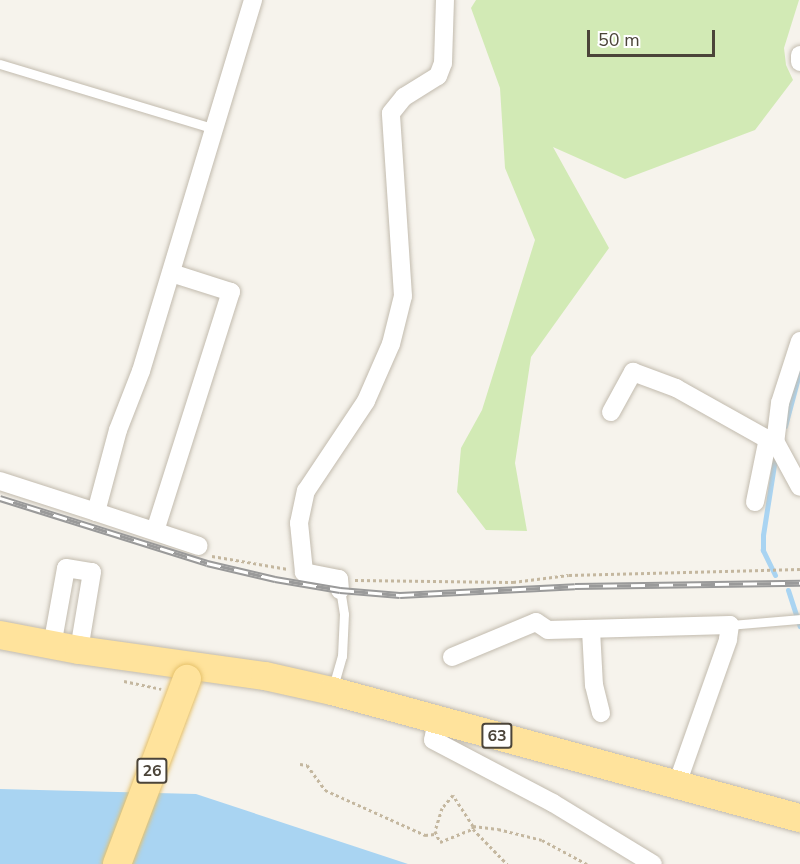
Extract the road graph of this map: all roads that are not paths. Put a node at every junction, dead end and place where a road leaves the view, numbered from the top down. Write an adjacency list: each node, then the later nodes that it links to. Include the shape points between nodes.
1 (253, 0): 6 (street)
2 (445, 0): 17 (street, via 443,63 438,76 404,97 391,112 403,296 391,344 366,400 306,491 299,523 304,572)
3 (800, 55): 4 (street)
4 (800, 62)
5 (0, 64): 6 (lane)
6 (215, 129): 7 (street)
7 (171, 273): 14 (street, via 118,430); 15 (street, via 231,292)
8 (800, 341): 10 (street)
9 (611, 412): 10 (street, via 633,372 676,388)
10 (772, 439): 12 (street); 13 (street)
11 (0, 481): 14 (street)
12 (800, 487)
13 (755, 502)
14 (96, 512): 15 (street)
15 (155, 531): 16 (street)
16 (199, 546)
17 (339, 584): 24 (lane, via 344,614 342,656)
18 (797, 620): 19 (lane)
19 (730, 625): 20 (street); 27 (street)
20 (591, 630): 22 (street, via 548,630 536,622); 25 (street, via 594,685)
21 (0, 635): 23 (main road)
22 (452, 657)
23 (189, 671): 24 (main road, 63, via 265,676); 29 (main road, 26, bridge)
24 (332, 691): 26 (main road, 63)
25 (601, 713)
26 (437, 720): 27 (main road, 63); 30 (street, via 433,740 553,803)
27 (677, 784): 28 (main road, 63)
28 (800, 819)
29 (117, 864)
30 (653, 864)

